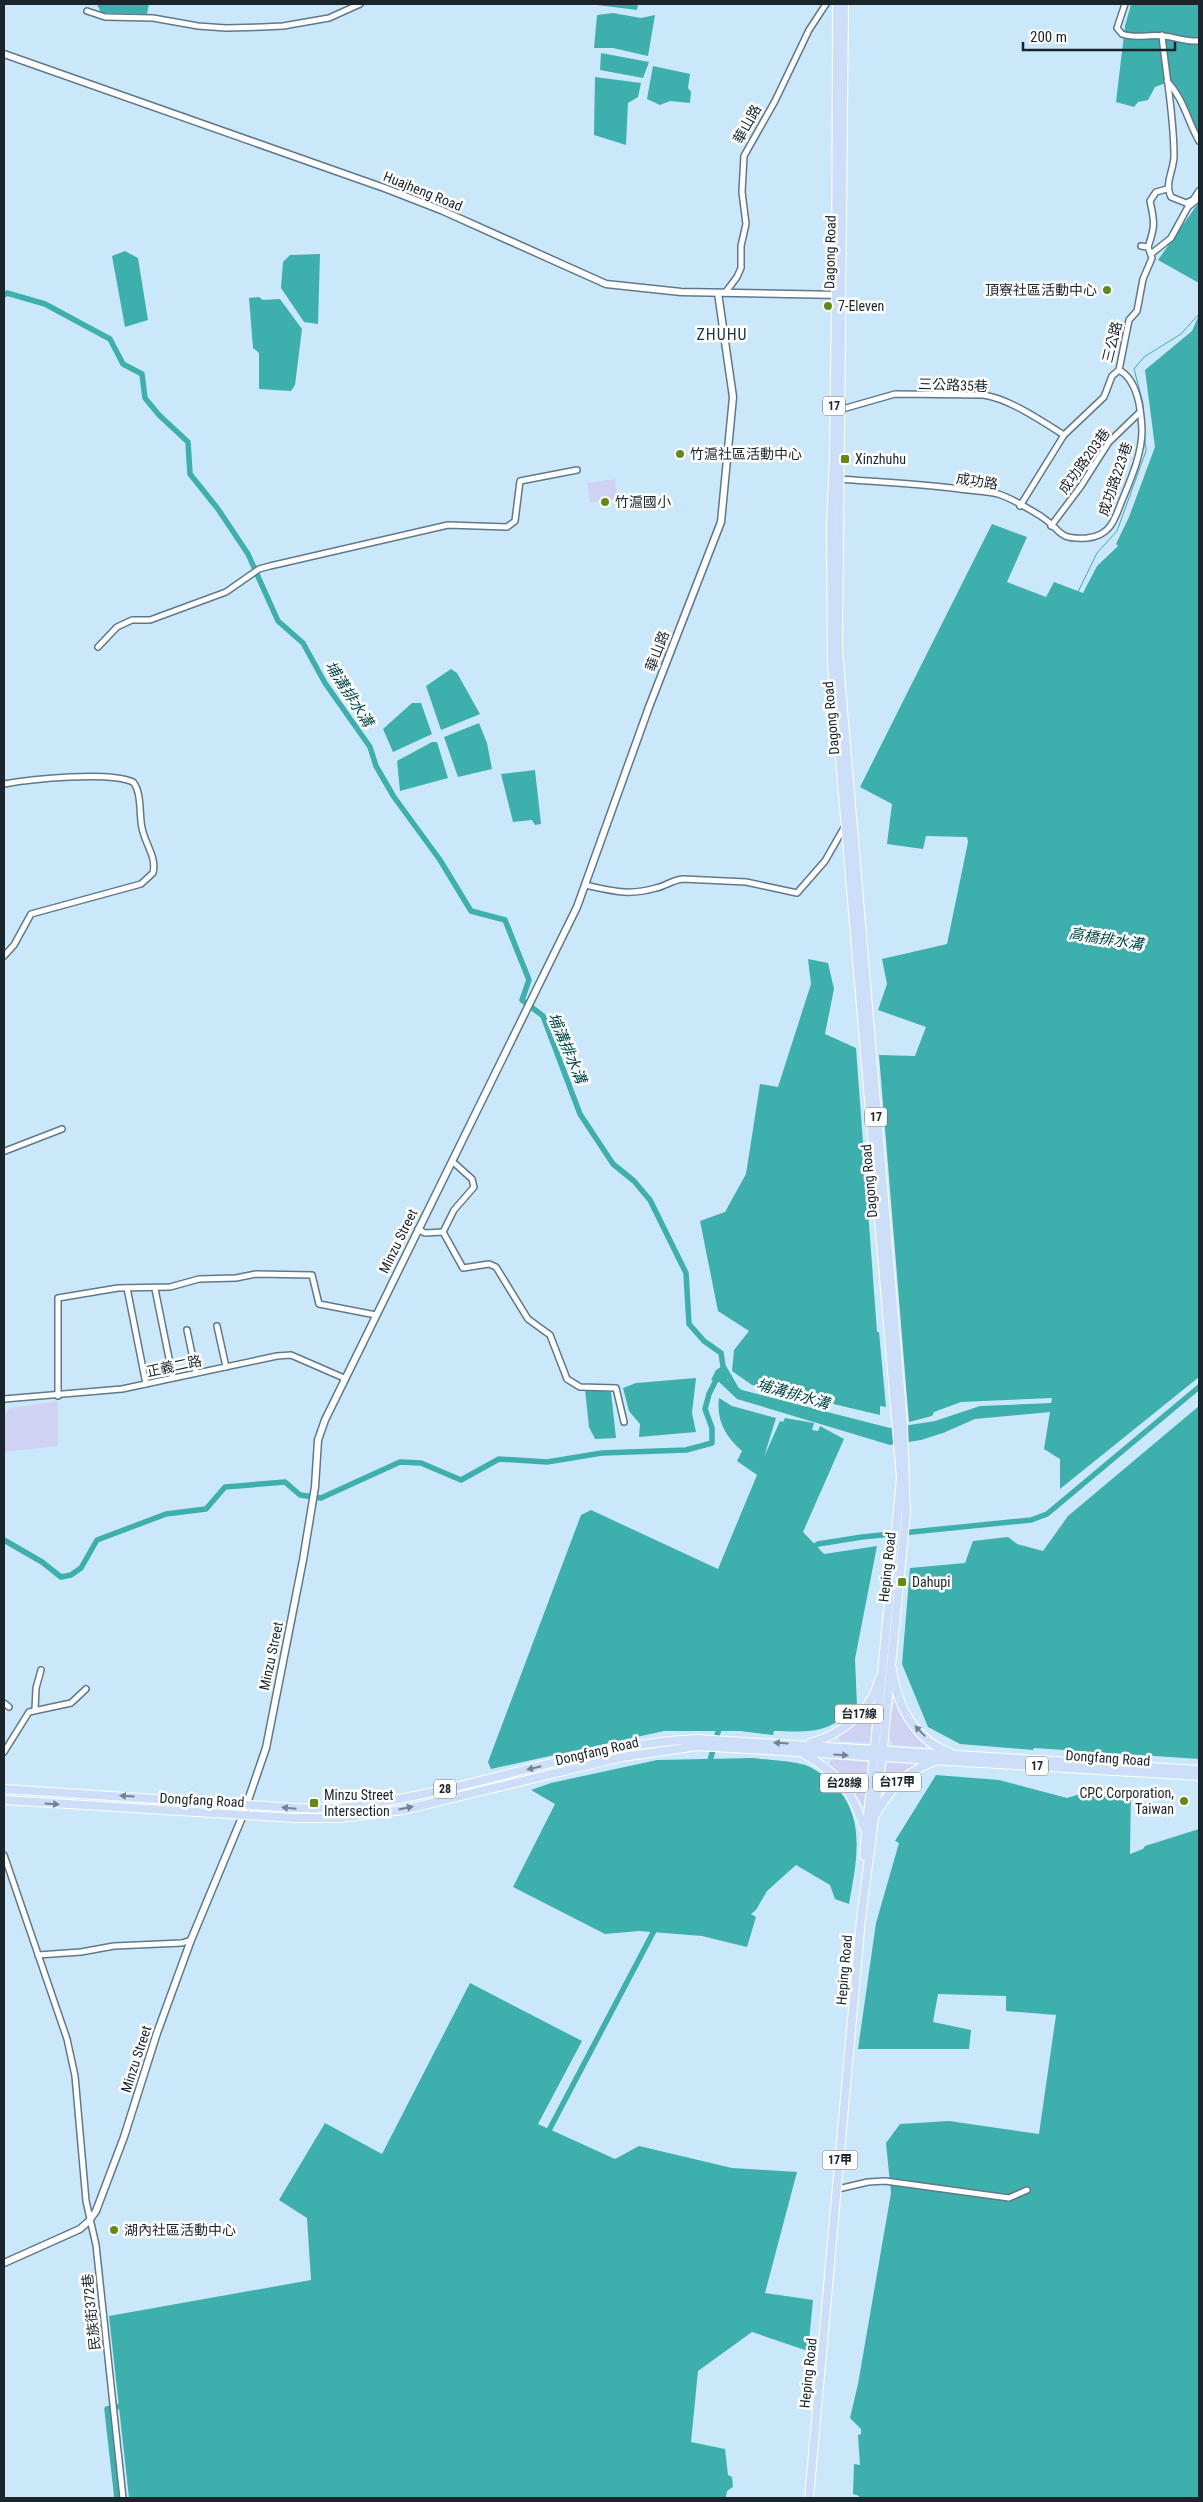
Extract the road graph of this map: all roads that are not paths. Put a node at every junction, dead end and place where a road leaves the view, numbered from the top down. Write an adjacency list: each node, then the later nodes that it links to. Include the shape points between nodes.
1 (360, 4): 6 (street, via 330,18 283,26 226,28 153,18 105,17)
2 (826, 4): 18 (street, 華山路, via 809,30 744,156 742,192 746,224 741,268)
3 (837, 4): 19 (main road, Dagong Road / 17)
4 (844, 4): 19 (main road, Dagong Road / 17)
5 (1125, 4): 7 (street, via 1118,23 1119,31 1128,36)
6 (87, 11)
7 (1162, 36): 8 (street); 10 (street)
8 (1199, 41)
9 (4, 54): 18 (street, Huajheng Road, via 387,189 606,284)
10 (1166, 80): 11 (street, via 1179,95); 12 (street, via 1172,103 1174,153)
11 (1199, 141)
12 (1167, 188): 13 (street, via 1173,198 1186,203); 16 (street, via 1156,192 1150,201 1155,217)
13 (1199, 191)
14 (1199, 198): 17 (street, via 1188,207 1171,238)
15 (1140, 246): 16 (street)
16 (1148, 248): 17 (street)
17 (1151, 254): 20 (street, 三公路, via 1137,311 1128,320)
18 (721, 293): 19 (street, Huajheng Road); 33 (street, 華山路, via 733,397 721,522 649,707)
19 (839, 295): 21 (main road, Dagong Road / 17)
20 (1119, 370): 22 (street, 成功路223巷, via 1127,374 1133,385); 23 (street, 三公路, via 1112,376 1104,397)
21 (838, 410): 23 (street, 三公路35巷, via 895,394 983,395 1020,410); 25 (main road, Dagong Road / 17); 31 (main road, Dagong Road / 17, via 832,664)
22 (1139, 413): 27 (street, 成功路203巷, via 1109,442); 28 (street, 成功路223巷, via 1141,442 1133,471 1114,522)
23 (1064, 435): 26 (street, 三公路)
24 (577, 470): 29 (street, via 520,481 515,521 507,528 448,525 259,569 226,592 150,620 132,620 116,627)
25 (839, 479): 26 (street, 成功路, via 997,494); 31 (main road, Dagong Road / 17, via 838,650)
26 (1020, 506): 27 (street, 成功路, via 1042,517)
27 (1051, 526): 28 (street, 成功路, via 1072,538)
28 (1098, 537)
29 (98, 647)
30 (4, 784): 34 (street, via 82,777 133,782 137,789 142,831 155,864 153,873 141,884 31,914)
31 (848, 806): 32 (main road, Dagong Road / 17); 36 (main road, Dagong Road / 17)
32 (846, 825): 33 (street, via 825,861 797,893 746,882 674,880 658,888 625,894); 36 (main road, Dagong Road / 17)
33 (585, 885): 35 (street, 華山路)
34 (4, 956)
35 (526, 1013): 39 (street, Minzu Street)
36 (867, 1041): 55 (main road, Dagong Road / 17)
37 (62, 1130): 38 (street)
38 (5, 1151)
39 (452, 1161): 40 (street, Minzu Street); 41 (street, via 472,1179 474,1187 454,1210)
40 (418, 1229): 41 (street, via 426,1233); 44 (street, Minzu Street)
41 (443, 1232): 54 (street, via 462,1268 489,1264 501,1274 528,1318 550,1336 567,1379 580,1387 616,1388)
42 (127, 1288): 43 (street); 51 (street); 52 (street, via 58,1298)
43 (155, 1289): 44 (street, via 199,1279 256,1274 312,1275 319,1304); 49 (street)
44 (376, 1315): 50 (street, Minzu Street)
45 (217, 1326): 47 (street)
46 (187, 1330): 48 (street)
47 (226, 1367): 48 (street, 正義二路); 50 (street, 正義二路, via 291,1355)
48 (196, 1373): 49 (street, 正義二路)
49 (173, 1378): 51 (street, 正義二路)
50 (344, 1378): 71 (street, Minzu Street, via 318,1440 311,1511 266,1748)
51 (146, 1384): 52 (street, 正義二路)
52 (58, 1396): 53 (street, 正義二路)
53 (4, 1399)
54 (624, 1422)
55 (901, 1445): 56 (main road, Heping Road / 17, via 900,1530)
56 (888, 1653): 62 (main road, 台17線, via 878,1683 852,1722 834,1735); 64 (main road, Heping Road / 17); 65 (main road, 台17線, one-way to 56, via 930,1741 906,1715 898,1698)
57 (41, 1670): 61 (street)
58 (86, 1689): 61 (street, via 71,1703)
59 (4, 1703): 60 (street)
60 (9, 1707)
61 (35, 1710): 63 (street, via 24,1717)
62 (801, 1749): 64 (main road, Dongfang Road / 28); 71 (main road, Dongfang Road / 28, one-way to 71, via 710,1738 677,1740 617,1749 374,1804 321,1810); 72 (main road, Dongfang Road / 28, one-way to 62, via 340,1818 403,1810 676,1747 708,1745); 74 (main road, 台28線, via 845,1784)
63 (4, 1752)
64 (878, 1753): 65 (main road, Dongfang Road / 17); 66 (main road, Dongfang Road / 17); 73 (main road, Heping Road / 17甲); 74 (main road, Heping Road / 17甲)
65 (960, 1755): 67 (main road, Dongfang Road / 17)
66 (938, 1760): 68 (main road, Dongfang Road / 17); 73 (main road, 台17甲, via 898,1781)
67 (1199, 1770)
68 (1199, 1776)
69 (4, 1789): 71 (main road, Dongfang Road / 28, one-way to 69)
70 (4, 1800): 72 (main road, Dongfang Road / 28, one-way to 72)
71 (246, 1804): 72 (street, Minzu Street)
72 (243, 1815): 76 (street, Minzu Street)
73 (872, 1821): 78 (main road, Heping Road / 17甲)
74 (865, 1830): 83 (main road, Heping Road / 17甲)
75 (4, 1855): 77 (street, 民族街372巷)
76 (191, 1940): 77 (street); 80 (street, Minzu Street, via 124,2137)
77 (38, 1955): 80 (street, 民族街372巷, via 67,2038 75,2076)
78 (838, 2189): 79 (street, via 885,2181 1009,2198); 83 (main road, Heping Road / 17甲)
79 (1027, 2190)
80 (90, 2221): 81 (street, via 80,2229); 82 (street, 民族街372巷, via 96,2245)
81 (4, 2263)
82 (123, 2498)
83 (807, 2498)

